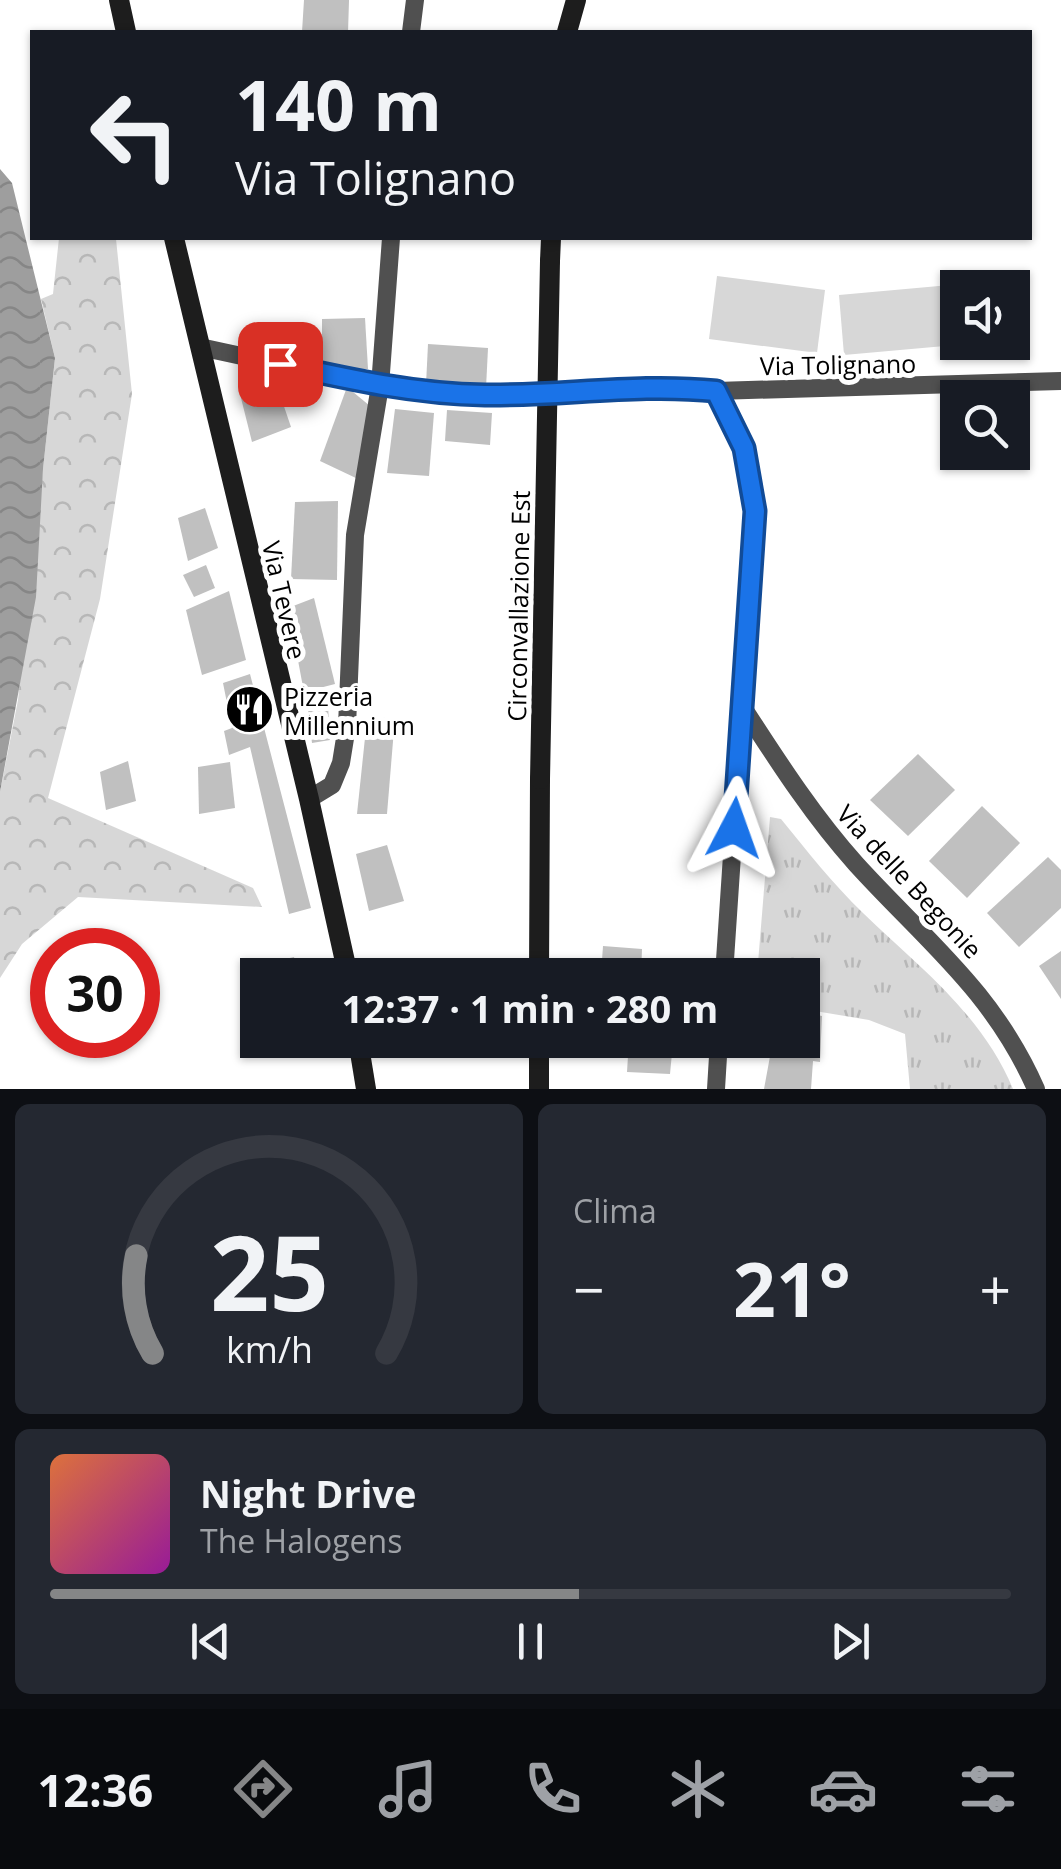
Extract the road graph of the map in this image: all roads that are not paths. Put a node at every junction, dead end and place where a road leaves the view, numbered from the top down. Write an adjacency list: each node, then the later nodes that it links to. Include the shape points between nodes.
1 (120, 0): 4 (street)
2 (415, 0): 5 (street)
3 (576, 0): 6 (street)
4 (126, 30)
5 (411, 30)
6 (568, 30)
7 (174, 240): 10 (street, Via Tevere)
8 (391, 240): 12 (street)
9 (551, 240): 17 (street, Circonvallazione Est, bridge)
10 (200, 347): 12 (street, Via Tolignano); 15 (street, Via Tevere)
11 (1061, 381): 13 (street, Via Tolignano)
12 (380, 386): 13 (street, Via Tolignano, via 483,395 667,386); 15 (street, via 355,535 341,763 332,785)
13 (716, 391): 14 (street, via 744,448 755,511)
14 (744, 709): 18 (street); 25 (street, Via delle Begonie, via 814,814 968,979 1011,1038)
15 (308, 798): 16 (street, Via Tevere)
16 (344, 958)
17 (539, 958)
18 (725, 958)
19 (361, 1058): 22 (street)
20 (539, 1058): 23 (street)
21 (719, 1058): 24 (street)
22 (366, 1089)
23 (539, 1089)
24 (716, 1089)
25 (1036, 1089)

